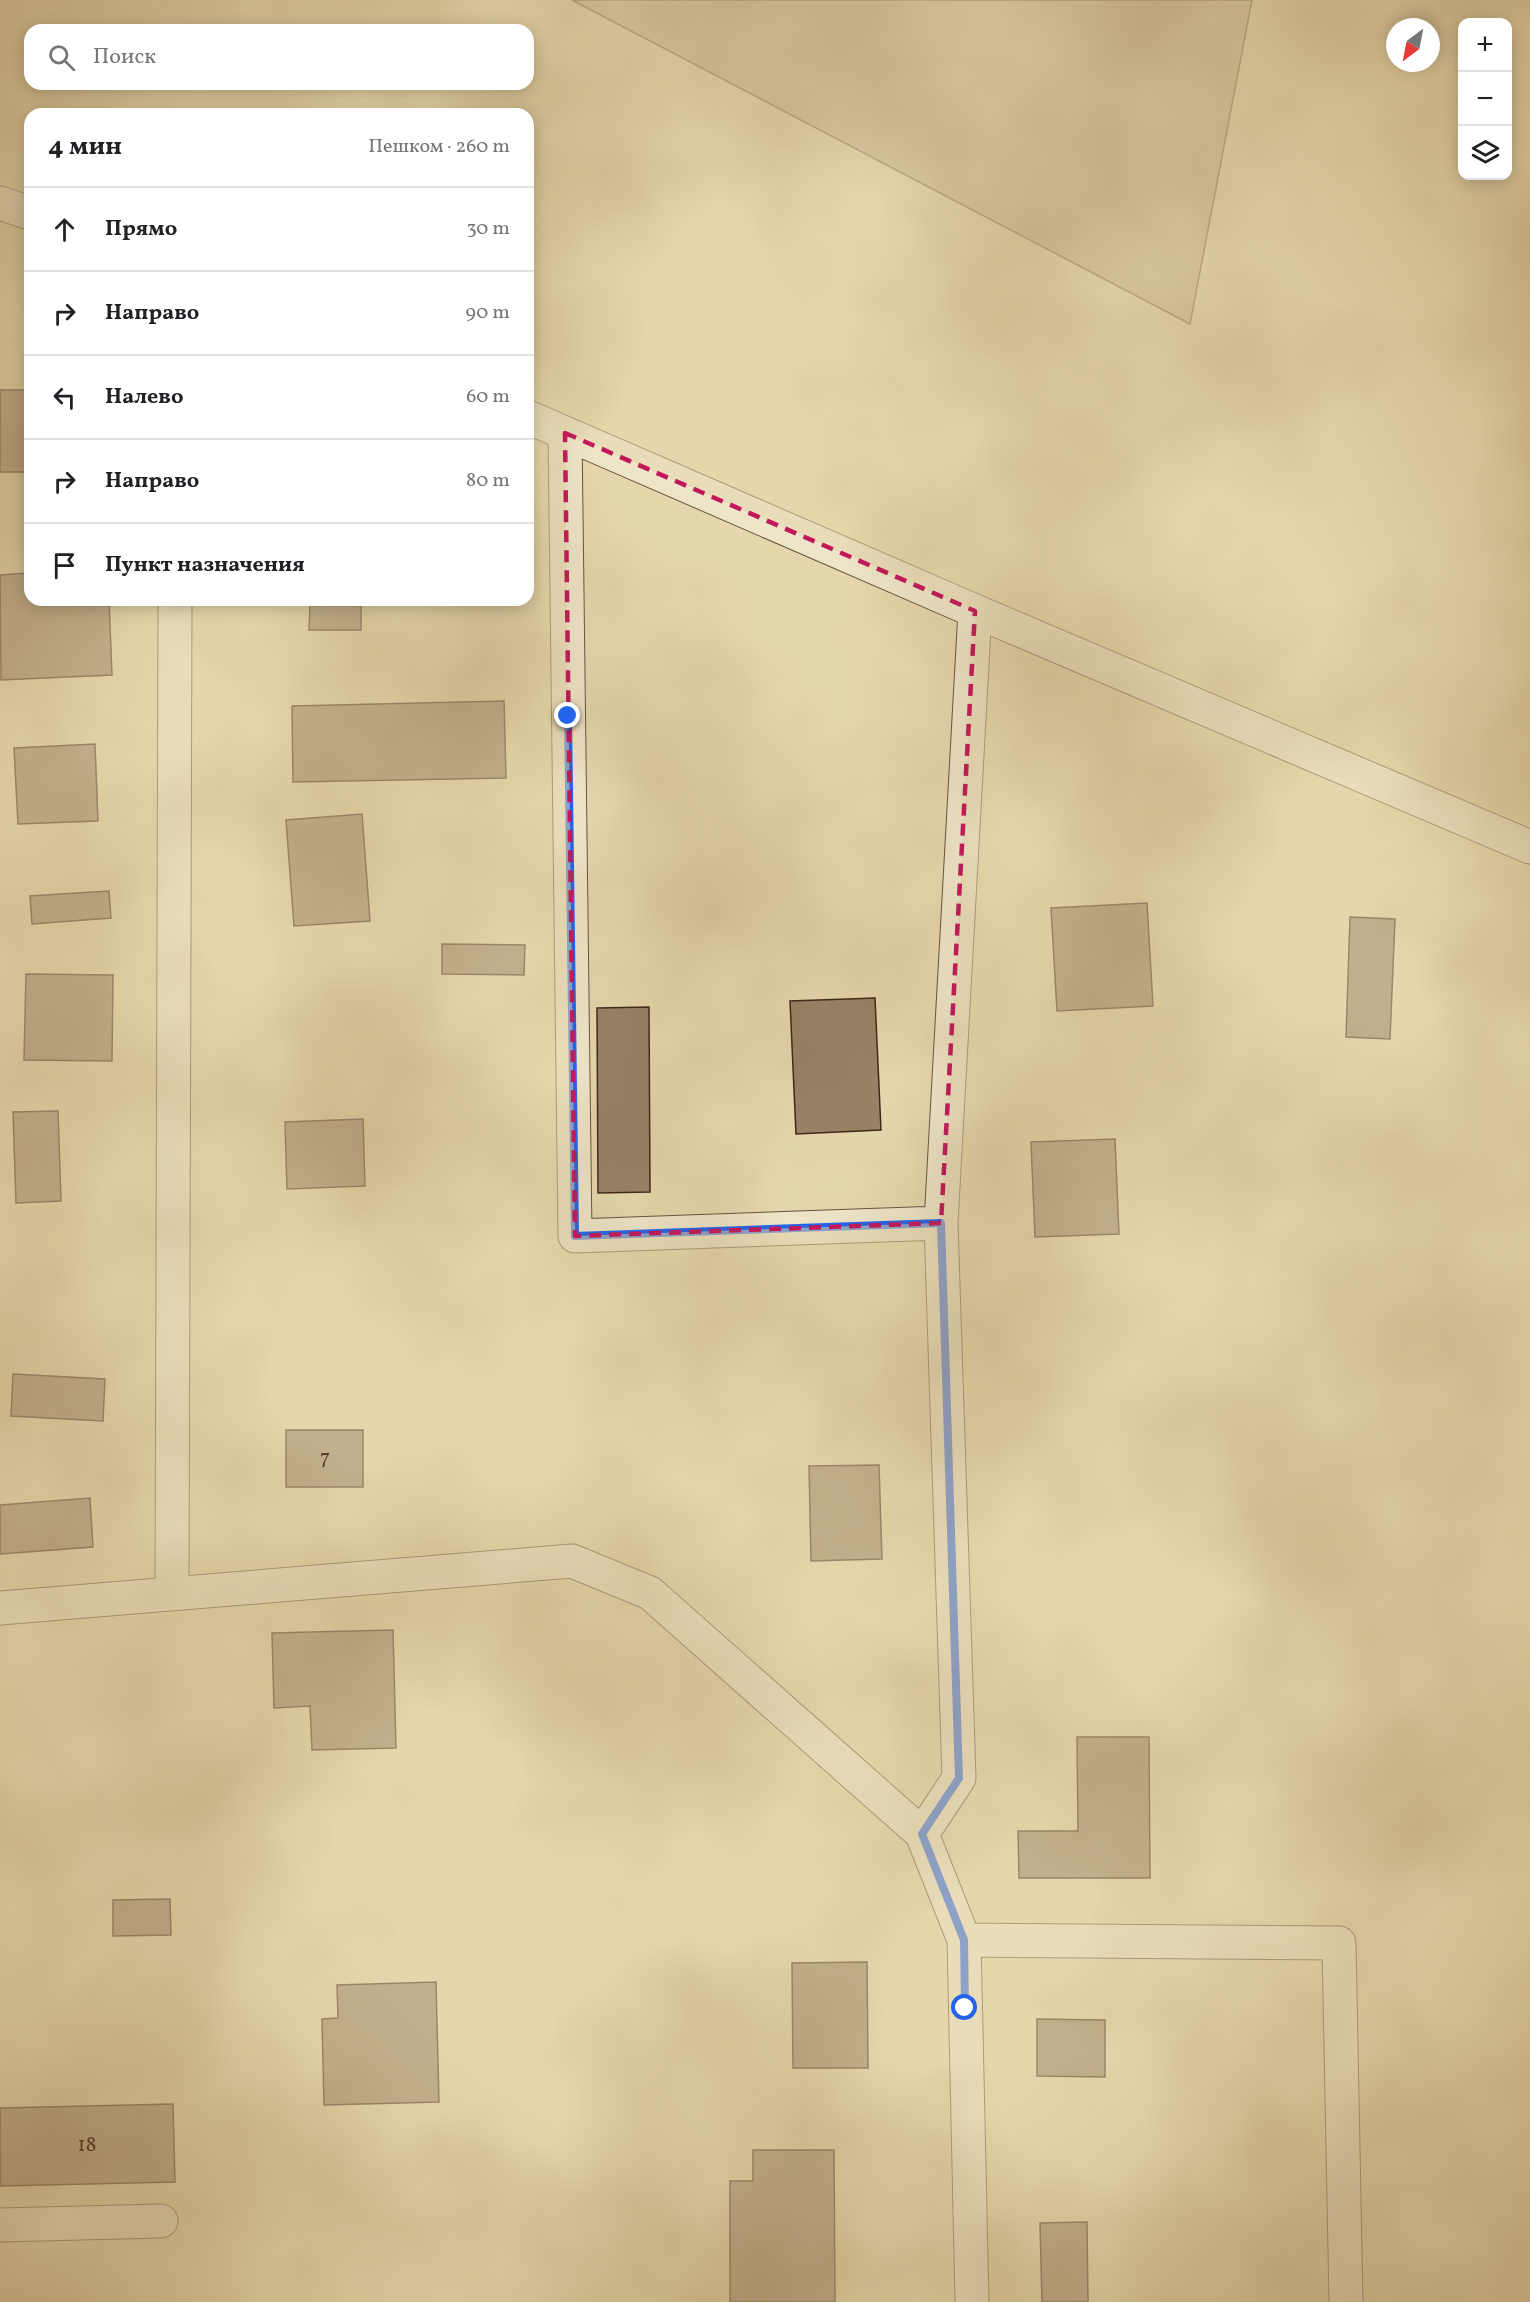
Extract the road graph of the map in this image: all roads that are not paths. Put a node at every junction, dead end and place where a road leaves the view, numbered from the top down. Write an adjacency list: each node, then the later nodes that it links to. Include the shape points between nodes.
1 (0, 203): 2 (street)
2 (24, 211)
3 (534, 420): 4 (street)
4 (565, 433): 6 (street); 8 (street, via 575,1236)
5 (175, 606): 9 (street)
6 (975, 611): 7 (street); 8 (street)
7 (1530, 847)
8 (941, 1223): 11 (street, via 959,1778)
9 (172, 1593): 10 (street); 11 (street, via 572,1561 650,1593)
10 (0, 1608)
11 (922, 1834): 12 (street)
12 (964, 1940): 15 (street); 16 (street, via 1339,1943)
13 (161, 2221): 14 (street)
14 (0, 2225)
15 (972, 2302)
16 (1346, 2302)

